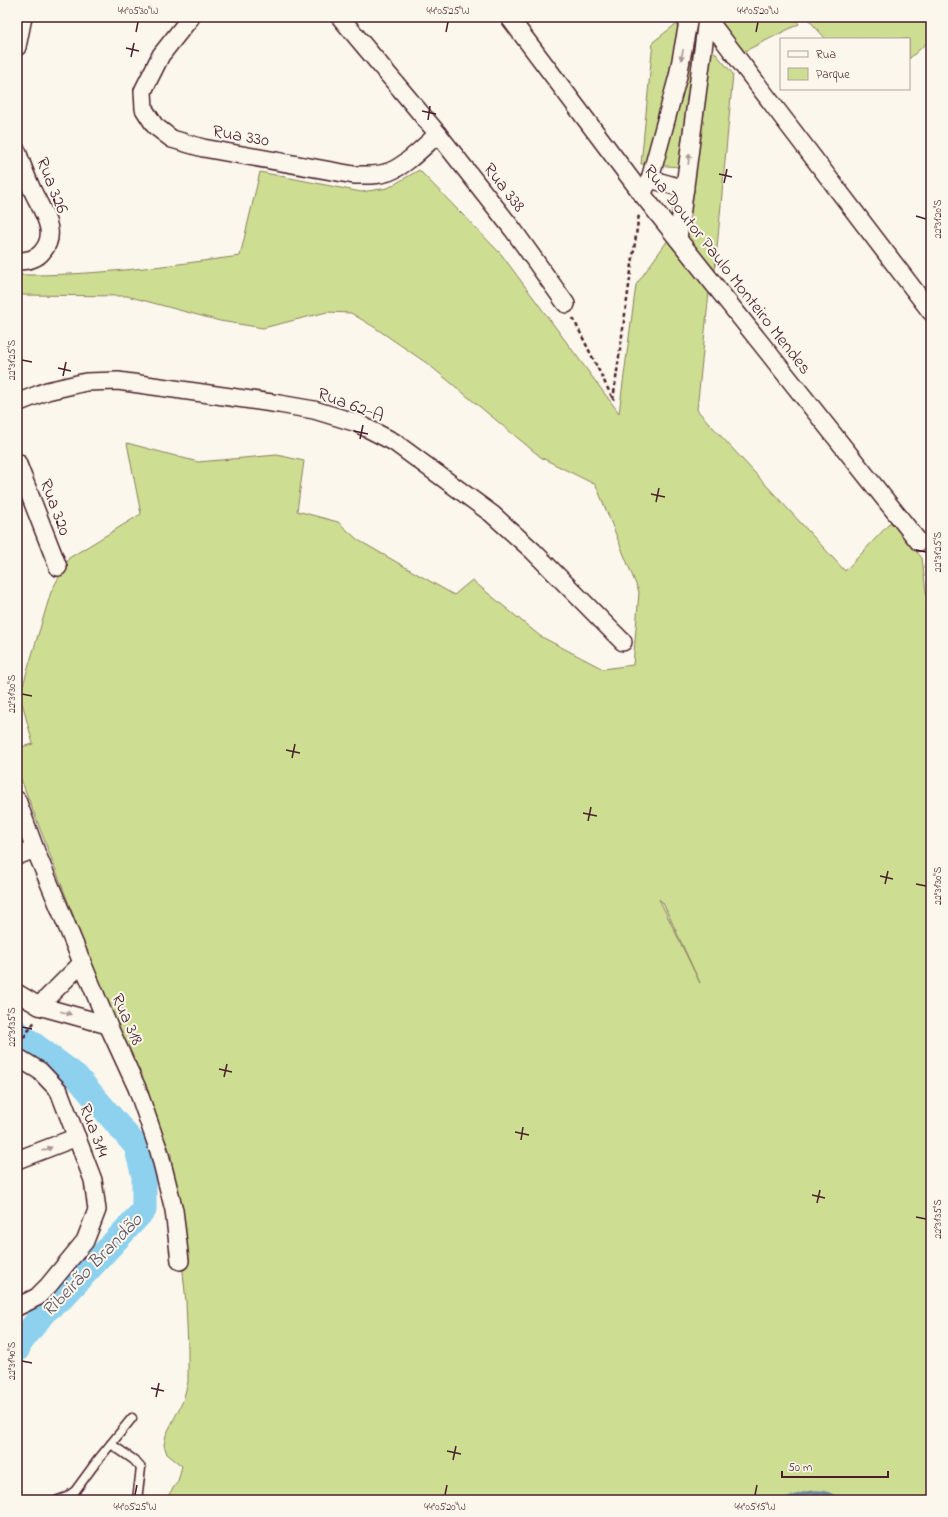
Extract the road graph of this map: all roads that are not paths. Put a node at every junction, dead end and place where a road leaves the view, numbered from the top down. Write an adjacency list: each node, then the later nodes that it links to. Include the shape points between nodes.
1 (23, 17): 7 (street)
2 (191, 17): 8 (street, Rua 330, via 161,55 143,91 144,109 155,126 172,139 210,150 370,176 387,173 402,165)
3 (340, 17): 8 (street, Rua 338)
4 (509, 17): 10 (street, Rua Doutor Paulo Monteiro Mendes)
5 (689, 17): 10 (street, one-way to 10, via 678,76)
6 (707, 18): 11 (street, one-way to 6); 15 (street)
7 (17, 47)
8 (438, 134): 14 (street, Rua 338, via 514,231)
9 (17, 151): 13 (street, Rua 326, via 30,186 46,216 50,235 48,246 39,256)
10 (646, 186): 11 (street); 12 (street, Rua Doutor Paulo Monteiro Mendes)
11 (685, 189): 12 (street)
12 (678, 239): 18 (street, Rua Doutor Paulo Monteiro Mendes)
13 (17, 261)
14 (566, 304)
15 (931, 312)
16 (17, 403): 20 (street, Rua 62-A, via 47,391 79,384 118,381 314,410 357,423 394,442 492,514 533,551)
17 (17, 462): 19 (street, Rua 320)
18 (919, 542)
19 (58, 567)
20 (623, 642)
21 (17, 800): 22 (street, Rua 318)
22 (35, 849): 23 (street); 24 (street, Rua 318)
23 (17, 856)
24 (83, 962): 26 (street); 27 (street, Rua 318)
25 (17, 993): 26 (street)
26 (38, 1012): 27 (street, one-way to 27)
27 (108, 1025): 31 (street, Rua 318, via 137,1088 159,1151 174,1210)
28 (17, 1058): 29 (street, Rua 314, via 40,1071 59,1091)
29 (77, 1137): 30 (street, one-way to 29); 32 (street, Rua 314, via 93,1180 97,1210 85,1241 37,1297)
30 (17, 1160)
31 (180, 1261)
32 (19, 1306)
33 (132, 1418): 34 (lane)
34 (111, 1444): 35 (lane); 37 (lane, via 141,1468)
35 (68, 1498): 36 (lane)
36 (58, 1500)
37 (137, 1500)

